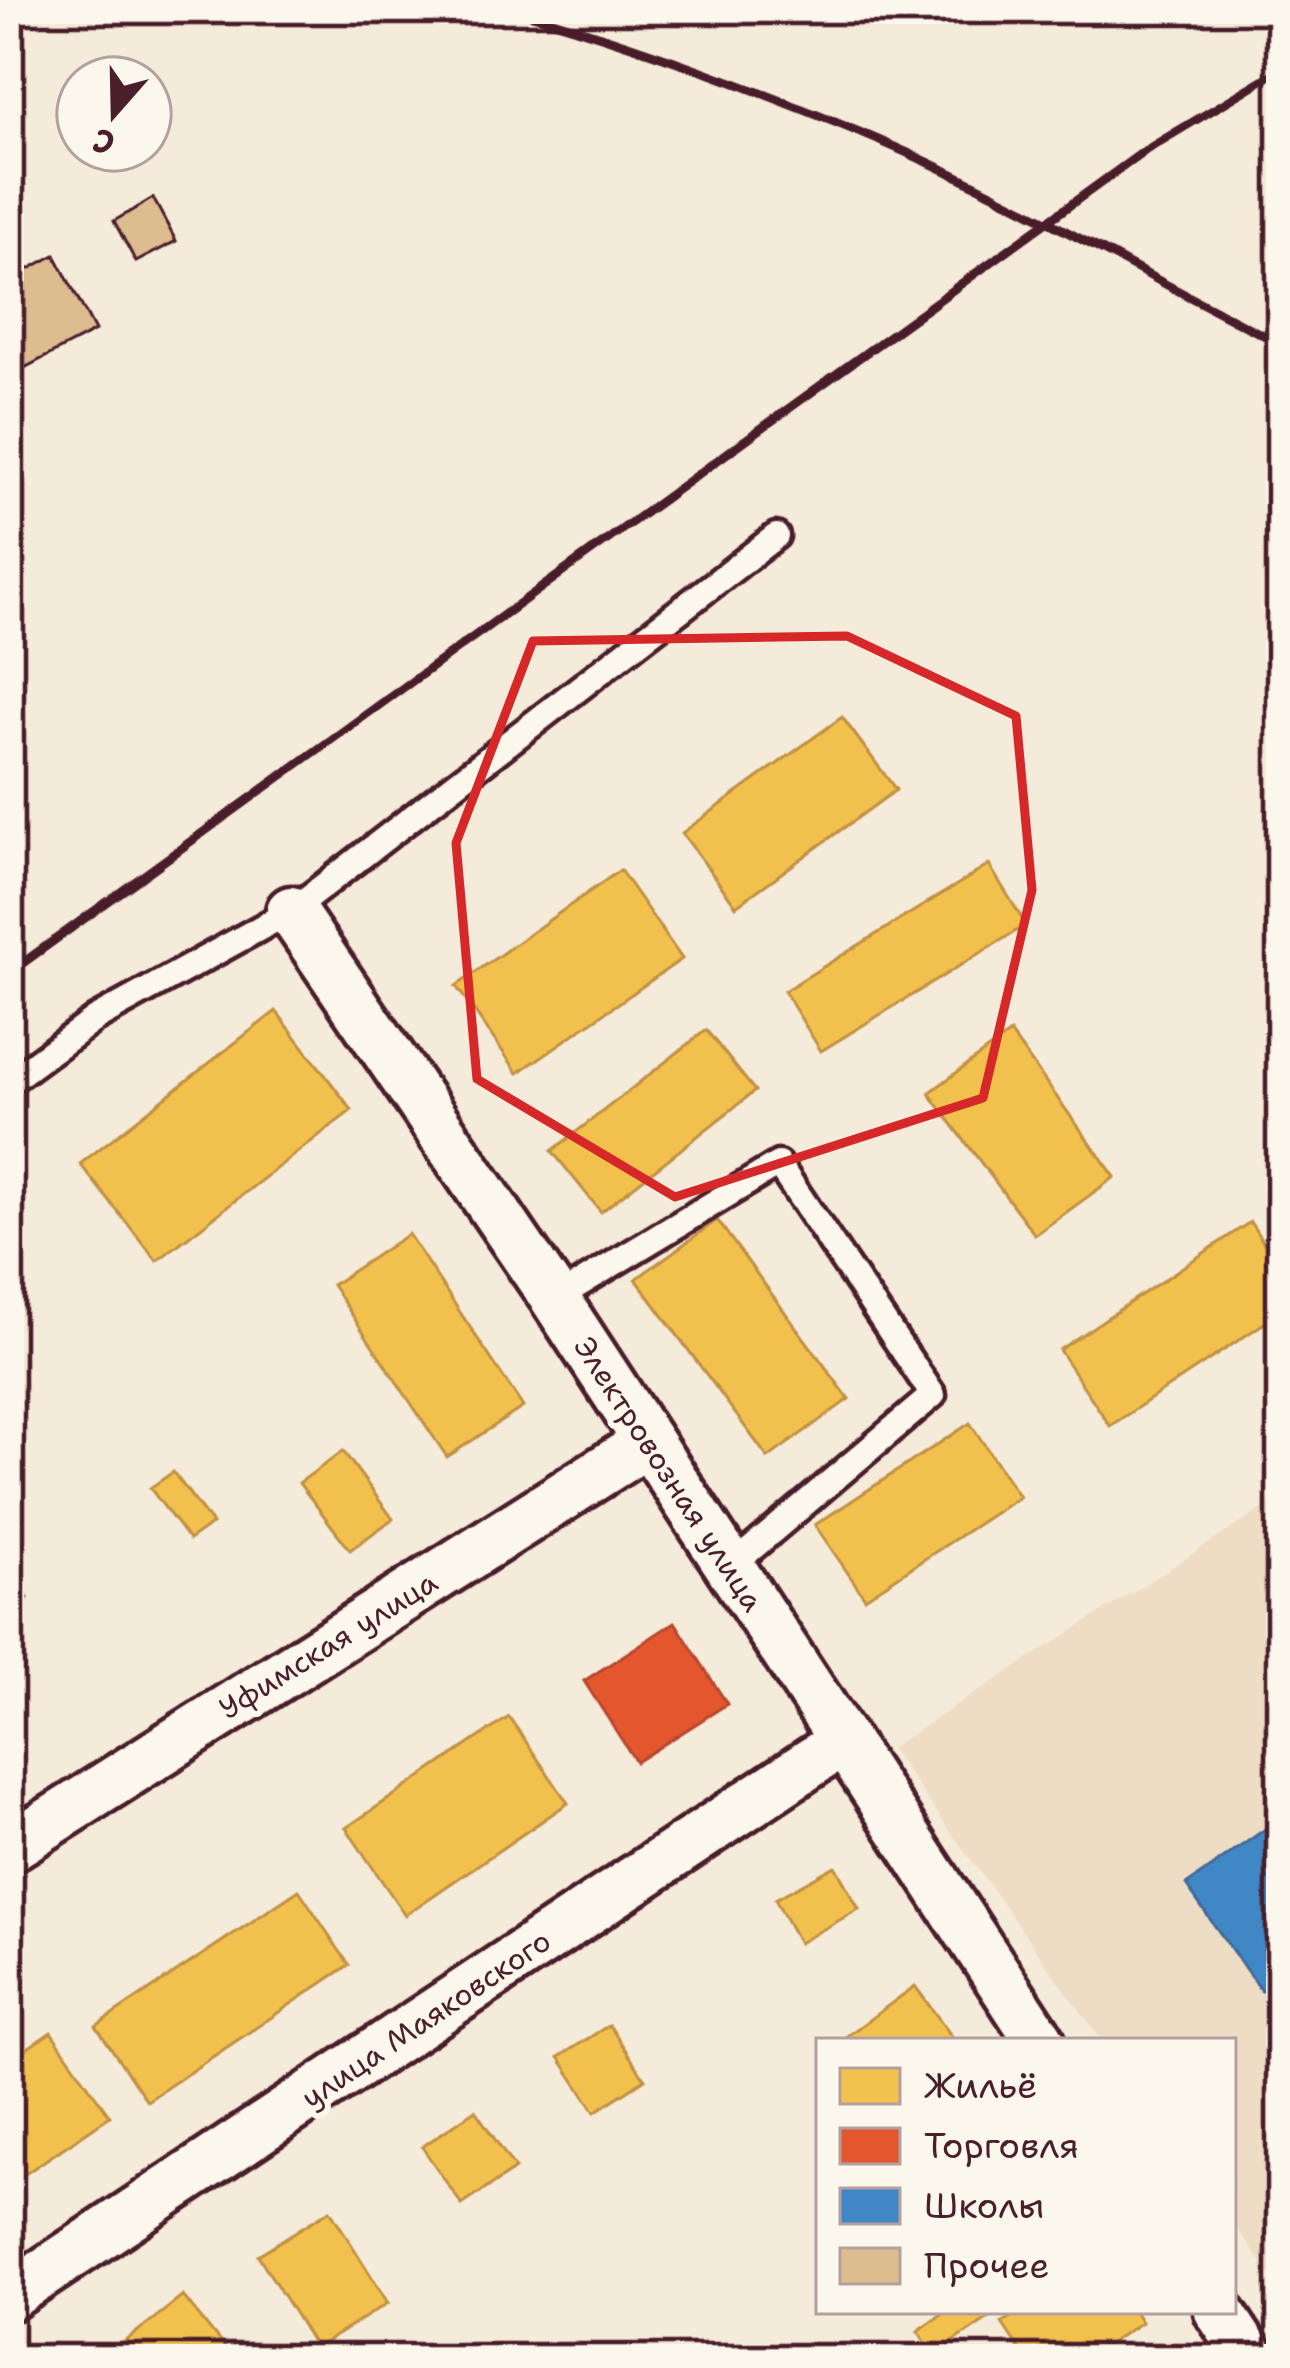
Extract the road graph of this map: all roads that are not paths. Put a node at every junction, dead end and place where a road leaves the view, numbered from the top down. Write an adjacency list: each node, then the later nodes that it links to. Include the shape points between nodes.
1 (776, 536): 2 (lane)
2 (292, 910): 3 (lane, via 95,1019); 4 (street, Электровозная улица)
3 (9, 1082)
4 (555, 1299): 5 (street, Электровозная улица); 6 (lane, via 778,1164 933,1395)
5 (648, 1442): 6 (street, Электровозная улица); 8 (street, Уфимская улица)
6 (730, 1567): 7 (street, Электровозная улица)
7 (842, 1742): 9 (street, Электровозная улица); 10 (street, улица Маяковского)
8 (9, 1848)
9 (1038, 2038)
10 (9, 2296)
11 (1221, 2314): 12 (street)
12 (1251, 2359)

